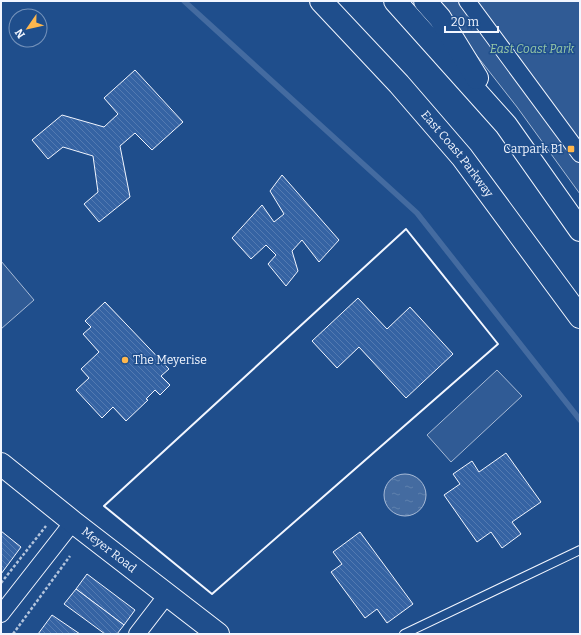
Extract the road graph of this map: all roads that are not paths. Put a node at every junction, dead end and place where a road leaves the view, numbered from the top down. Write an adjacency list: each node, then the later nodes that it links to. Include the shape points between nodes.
1 (321, 1): 8 (main road, East Coast Parkway, via 399,84 462,157)
2 (395, 1): 5 (main road)
3 (425, 1): 5 (main road, via 440,18)
4 (467, 1): 6 (street)
5 (506, 124): 7 (main road)
6 (580, 154)
7 (580, 230)
8 (580, 317)
9 (1, 464): 10 (main road, Meyer Road)
10 (73, 522): 12 (main road, Meyer Road); 13 (street)
11 (580, 550): 16 (lane)
12 (167, 595): 14 (street); 15 (main road, Meyer Road)
13 (1, 614)
14 (137, 634)
15 (218, 634)
16 (404, 634)

